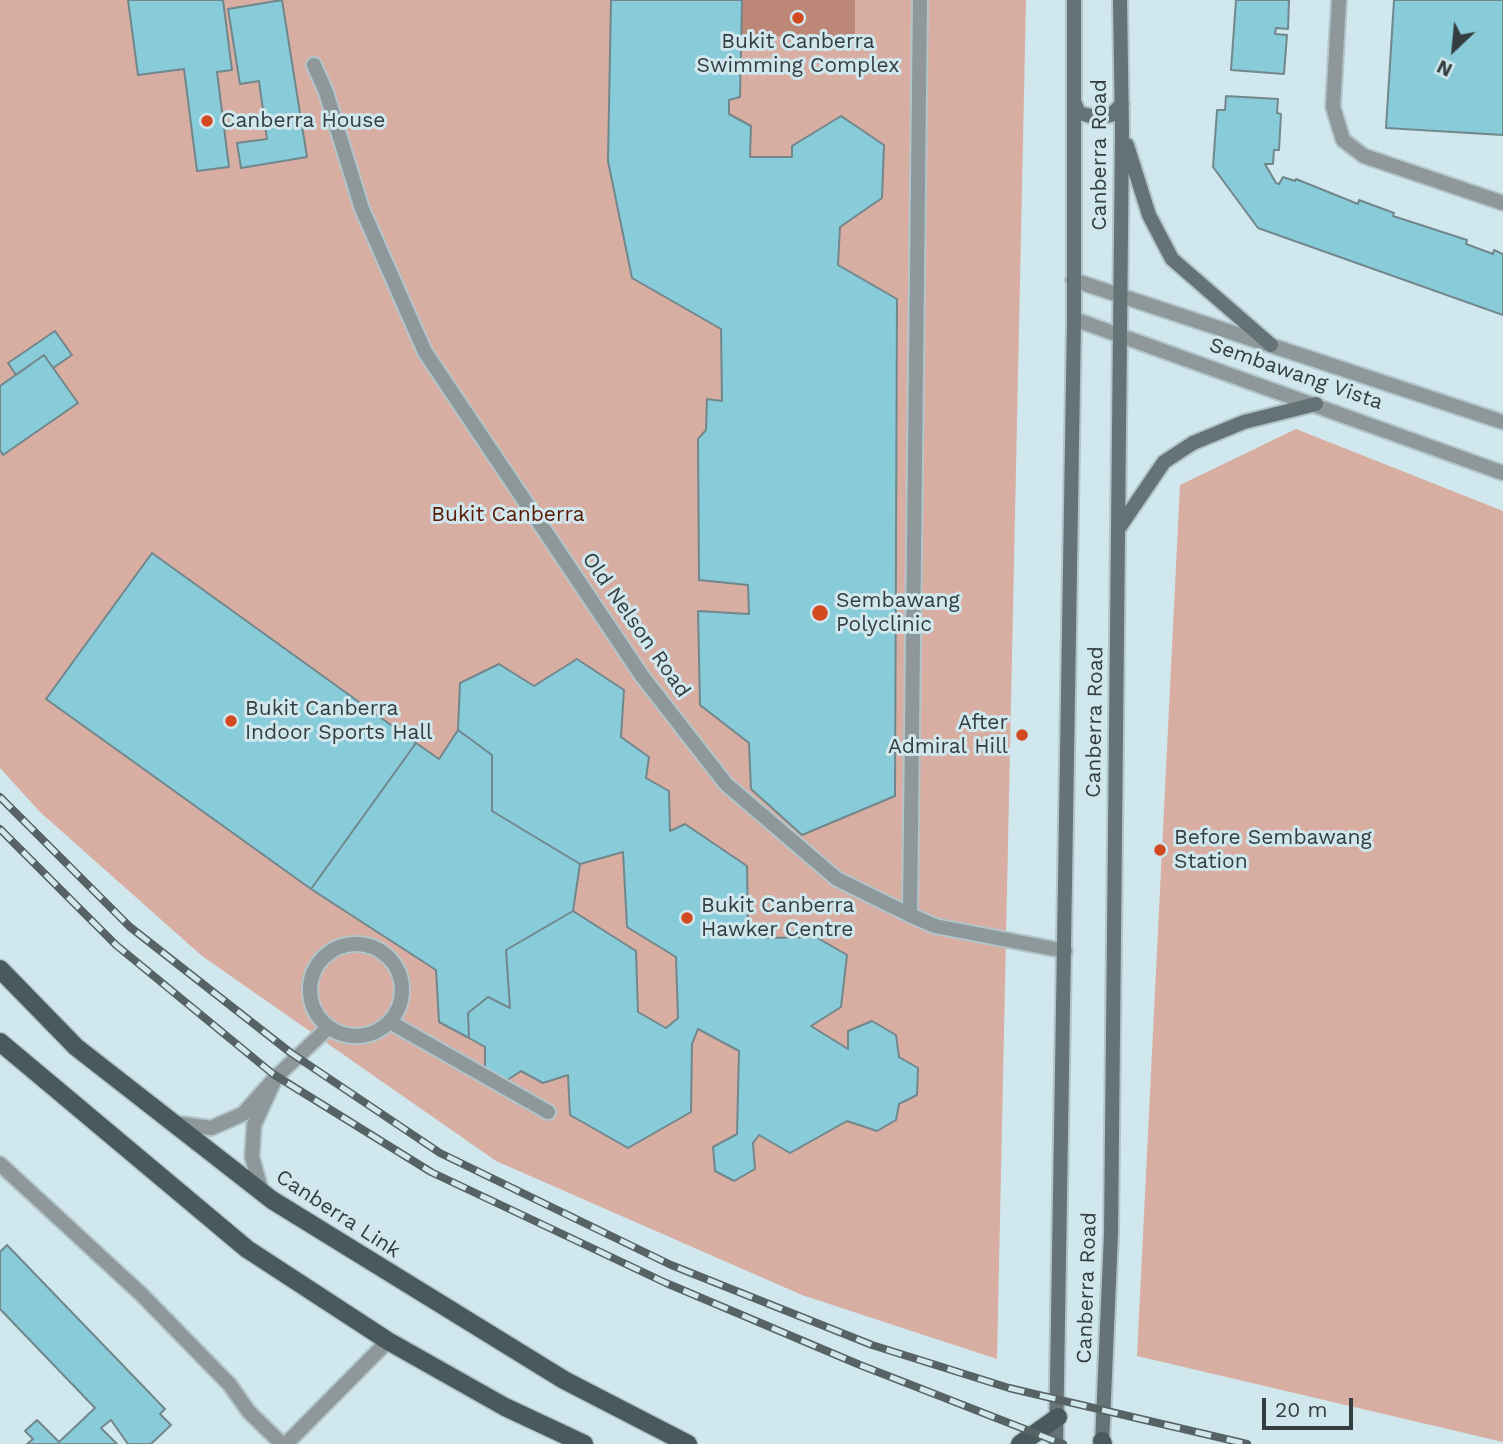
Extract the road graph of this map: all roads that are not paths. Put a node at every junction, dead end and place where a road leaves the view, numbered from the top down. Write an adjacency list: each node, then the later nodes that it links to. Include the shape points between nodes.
1 (920, 0): 19 (street)
2 (1074, 0): 6 (main road, Canberra Road)
3 (1120, 0): 7 (main road, Canberra Road)
4 (1339, 0): 9 (street, via 1333,107 1343,140 1364,156)
5 (314, 65): 19 (street, Old Nelson Road, via 362,209 425,352 642,676 726,784 838,879)
6 (1075, 104): 7 (main road, via 1079,113 1095,117 1111,115); 10 (main road, Canberra Road)
7 (1122, 104): 8 (main road, Canberra Road)
8 (1122, 131): 11 (main road, Canberra Road); 14 (main road, via 1149,215 1172,259)
9 (1503, 203)
10 (1073, 280): 11 (street, Sembawang Vista); 12 (main road, Canberra Road)
11 (1121, 294): 13 (main road, Canberra Road); 14 (street, Sembawang Vista)
12 (1074, 319): 13 (street, Sembawang Vista); 20 (main road, Canberra Road)
13 (1120, 337): 15 (street, Sembawang Vista); 18 (main road, Canberra Road)
14 (1271, 345): 16 (street, Sembawang Vista)
15 (1316, 404): 17 (street, Sembawang Vista); 18 (main road, via 1244,422 1193,443 1164,462)
16 (1503, 422)
17 (1503, 473)
18 (1118, 529): 32 (main road, Canberra Road, via 1111,1234)
19 (911, 915): 20 (street, Old Nelson Road, via 934,926)
20 (1065, 951): 31 (main road, Canberra Road)
21 (0, 970): 27 (main road, Canberra Link, via 76,1047)
22 (390, 1022): 23 (street, via 363,1036); 23 (street, via 402,996 397,968 374,947 359,943 329,951 311,976 313,1008); 26 (street)
23 (328, 1028): 25 (street)
24 (0, 1042): 30 (main road, via 247,1248)
25 (276, 1077): 27 (street, via 243,1114 211,1128); 29 (street, via 254,1125 251,1157)
26 (548, 1112)
27 (174, 1124): 29 (main road, Canberra Link)
28 (0, 1164): 33 (street, via 141,1294)
29 (262, 1193): 35 (main road, Canberra Link, via 564,1380)
30 (388, 1341): 33 (street); 34 (main road, via 505,1407)
31 (1058, 1417): 36 (main road); 37 (main road, Canberra Road)
32 (1102, 1443)
33 (284, 1444)
34 (584, 1444)
35 (688, 1444)
36 (1020, 1444)
37 (1056, 1444)

